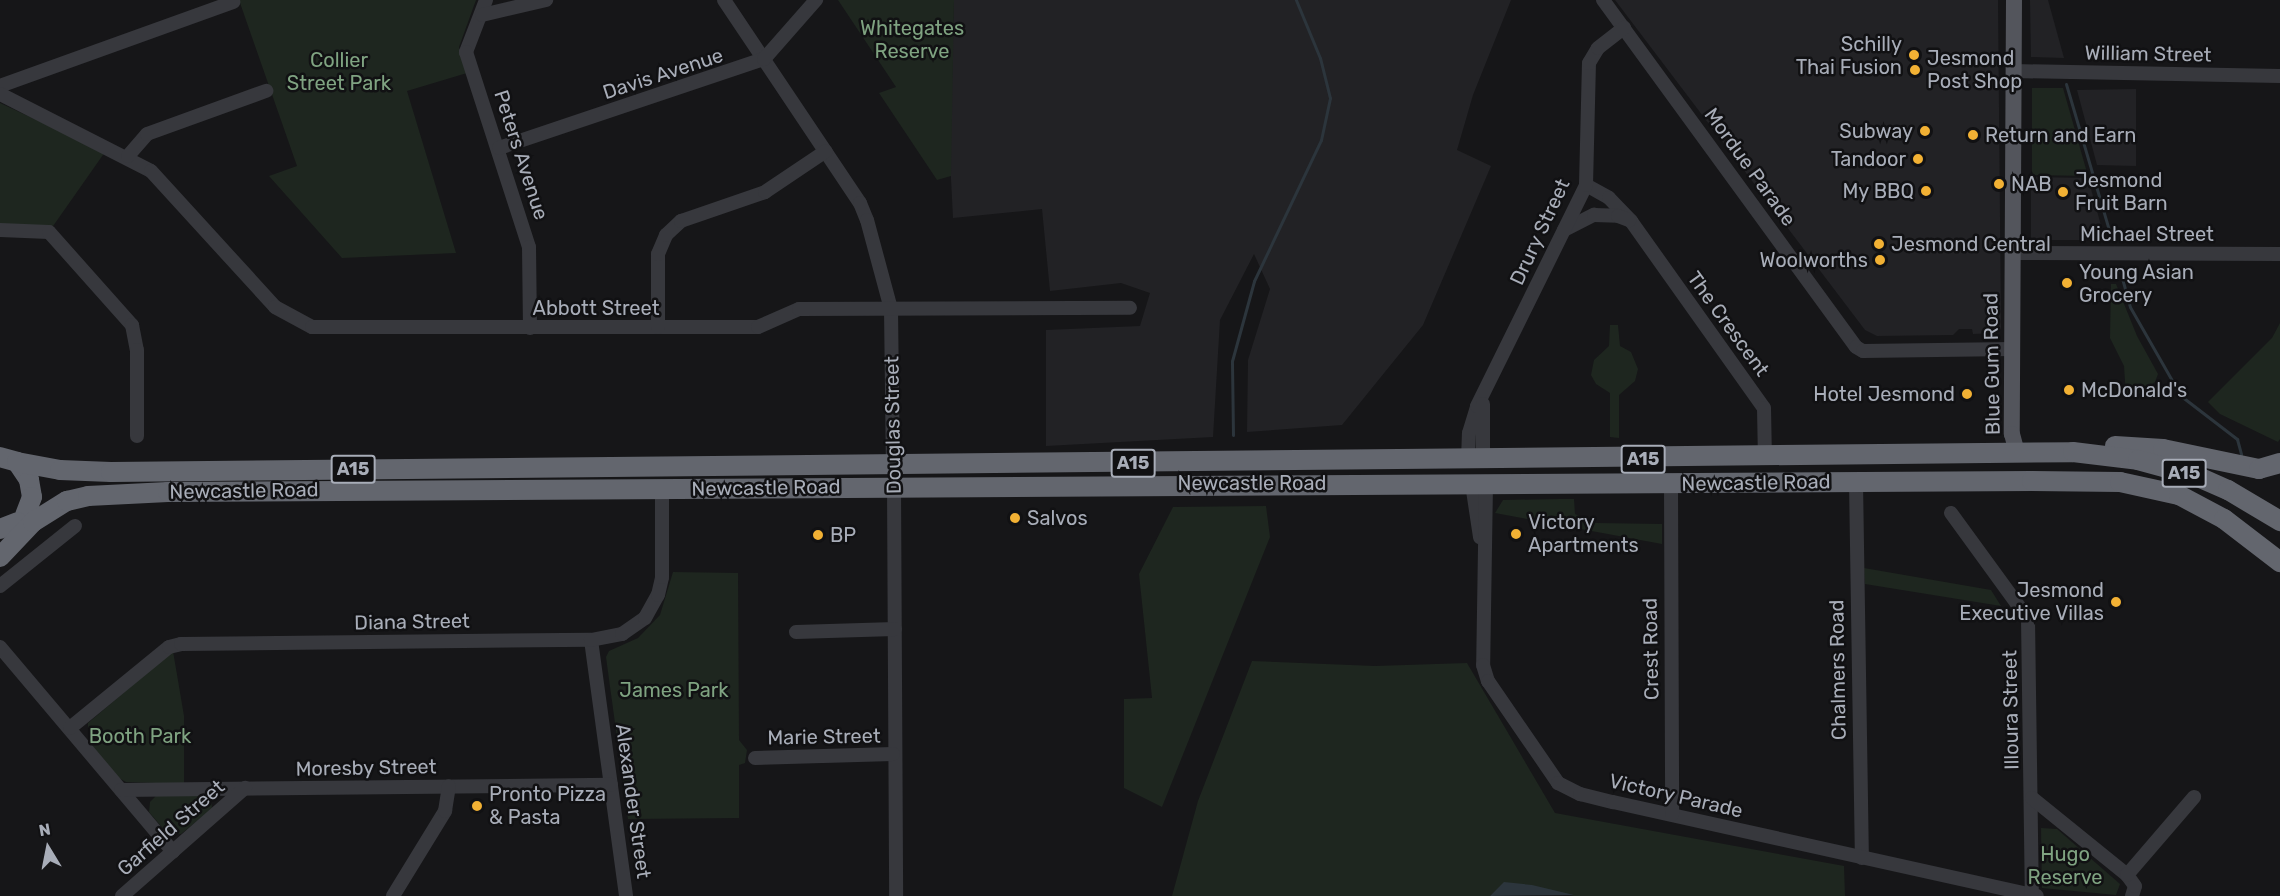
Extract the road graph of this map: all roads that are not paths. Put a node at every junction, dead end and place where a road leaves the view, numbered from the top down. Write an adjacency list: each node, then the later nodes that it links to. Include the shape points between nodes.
1 (486, 0): 8 (street, Peters Avenue)
2 (546, 0): 8 (street)
3 (724, 0): 10 (street, Douglas Street)
4 (816, 0): 10 (street)
5 (1603, 0): 9 (street, Mordue Parade)
6 (2014, 0): 11 (main road, Blue Gum Road)
7 (233, 2): 13 (street)
8 (482, 15): 16 (street, Peters Avenue, via 466,52)
9 (1624, 28): 19 (street, Drury Street, via 1598,48 1589,63); 29 (street, Mordue Parade, via 1856,347 1863,351)
10 (764, 59): 16 (street, Davis Avenue); 17 (street, Douglas Street)
11 (2014, 71): 12 (street, William Street); 23 (main road, Blue Gum Road)
12 (2280, 76)
13 (0, 86)
14 (266, 92): 18 (street, via 147,134)
15 (0, 94): 18 (street, Abbott Street)
16 (499, 148): 28 (street, Peters Avenue, via 529,247)
17 (826, 151): 26 (street, Douglas Street, via 860,203); 27 (street, via 765,192 681,221 666,235 658,254)
18 (128, 156): 28 (street, Abbott Street, via 151,171 275,307 296,321 330,329)
19 (1586, 185): 20 (street, The Crescent, via 1609,198); 22 (street, Drury Street)
20 (1630, 221): 22 (street, via 1594,215); 34 (street, The Crescent, via 1764,408)
21 (0, 230): 30 (street, via 49,232 132,325 137,350)
22 (1564, 230): 35 (street, Drury Street, via 1487,387)
23 (2015, 253): 24 (street, Michael Street); 29 (main road, Blue Gum Road); 31 (main road, Blue Gum Road, via 2020,270 2022,436)
24 (2280, 254)
25 (1130, 308): 26 (street, Abbott Street)
26 (891, 309): 27 (street, Abbott Street, via 800,309 758,327); 37 (street, Douglas Street)
27 (658, 327): 28 (street, Abbott Street)
28 (530, 328)
29 (2012, 350): 31 (main road, Blue Gum Road, via 2012,434)
30 (137, 436)
31 (2017, 453): 32 (highway, Newcastle Road / A15); 34 (highway, Newcastle Road / A15); 38 (highway)
32 (2079, 453): 36 (highway, via 2088,446 2135,447 2259,469); 46 (highway, Newcastle Road / A15, via 2155,464 2210,481)
33 (8, 457): 37 (highway, Newcastle Road / A15, via 60,470 111,472); 45 (highway, A15, via 31,491)
34 (1765, 458): 35 (highway, Newcastle Road / A15)
35 (1476, 460): 37 (highway, Newcastle Road / A15); 40 (highway)
36 (2280, 463)
37 (893, 466): 42 (highway, Douglas Street)
38 (2017, 481): 39 (highway, Newcastle Road / A15); 51 (highway, Newcastle Road / A15, via 2120,482 2170,492 2224,519)
39 (1856, 482): 41 (highway, Newcastle Road / A15); 68 (street, Chalmers Road)
40 (1479, 484): 41 (highway, Newcastle Road / A15); 42 (highway, Newcastle Road / A15); 66 (street, Victory Parade, via 1481,645 1485,673 1545,768 1567,789)
41 (1671, 484): 66 (street, Crest Road)
42 (894, 486): 43 (highway, Newcastle Road / A15); 53 (street, Douglas Street)
43 (663, 489): 45 (highway, Newcastle Road / A15, via 270,490 88,496 59,504); 55 (street, Diana Street, via 662,577 658,595 645,618 622,633)
44 (1951, 513): 65 (street, Illoura Street, via 2028,619)
45 (24, 521): 48 (highway, A15); 49 (highway, A15); 50 (highway, A15)
46 (2280, 521)
47 (75, 526): 52 (street)
48 (0, 529)
49 (0, 546)
50 (0, 557)
51 (2280, 562)
52 (0, 586)
53 (895, 629): 54 (street); 58 (street, Douglas Street)
54 (796, 632)
55 (591, 640): 57 (street, Diana Street, via 181,644 169,647); 60 (street, Alexander Street)
56 (0, 647): 57 (street)
57 (70, 728): 63 (street)
58 (893, 754): 59 (street, Marie Street); 74 (street, Douglas Street)
59 (755, 758)
60 (611, 785): 61 (street, Moresby Street); 73 (street, Alexander Street)
61 (449, 786): 62 (street, Moresby Street); 72 (street, via 447,806)
62 (245, 788): 63 (street, Moresby Street); 67 (street, Garfield Street)
63 (121, 790): 67 (street)
64 (2194, 797): 69 (street)
65 (2032, 798): 69 (street); 70 (street, Illoura Street)
66 (1672, 814): 68 (street, Victory Parade)
67 (173, 852): 71 (street, Garfield Street)
68 (1862, 858): 70 (street, Victory Parade)
69 (2127, 875): 76 (street, via 2134,886)
70 (2032, 895): 75 (street, Victory Parade)
71 (122, 896)
72 (393, 896)
73 (626, 896)
74 (896, 896)
75 (2037, 896)
76 (2132, 896)

